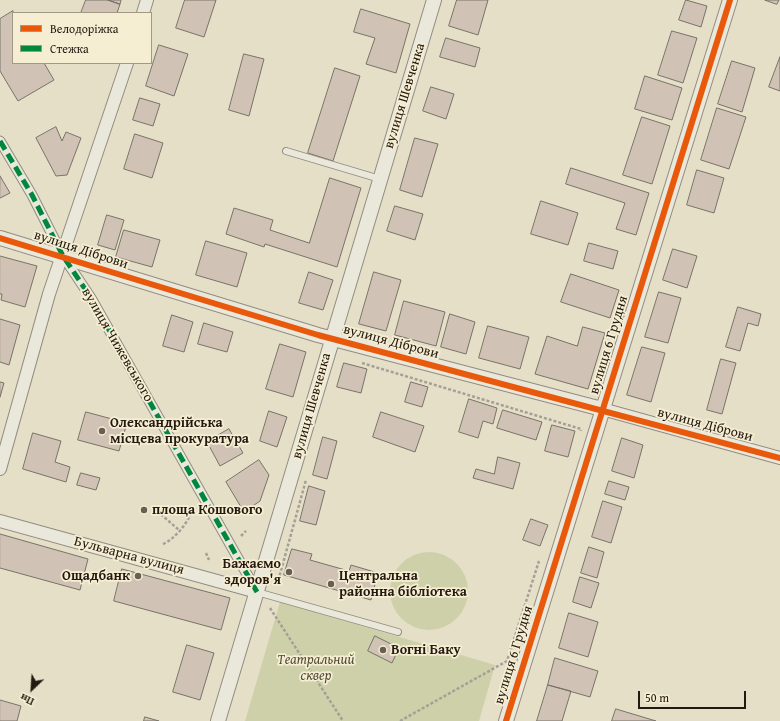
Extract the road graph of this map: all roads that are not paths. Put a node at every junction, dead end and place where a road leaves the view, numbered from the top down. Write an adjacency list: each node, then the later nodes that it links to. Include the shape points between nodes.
1 (147, 0): 4 (street)
2 (434, 0): 8 (street, вулиця Шевченка)
3 (730, 0): 12 (street, вулиця 6 Грудня)
4 (143, 12)
5 (127, 64): 10 (street)
6 (0, 141): 10 (street, вулиця Чижевського, via 32,195)
7 (286, 151): 8 (lane)
8 (380, 179): 11 (street, вулиця Шевченка)
9 (0, 238): 10 (street, вулиця Діброви)
10 (63, 256): 11 (street, вулиця Діброви, via 82,264); 14 (street, via 49,294); 16 (street, вулиця Чижевського, via 91,298)
11 (332, 338): 12 (street, вулиця Діброви); 16 (street, вулиця Шевченка)
12 (602, 409): 13 (street, вулиця Діброви); 19 (street, вулиця 6 Грудня)
13 (780, 458)
14 (0, 469)
15 (0, 521): 16 (street, Бульварна вулиця)
16 (257, 592): 17 (lane); 18 (street, вулиця Шевченка)
17 (398, 632)
18 (218, 721)
19 (506, 721)

